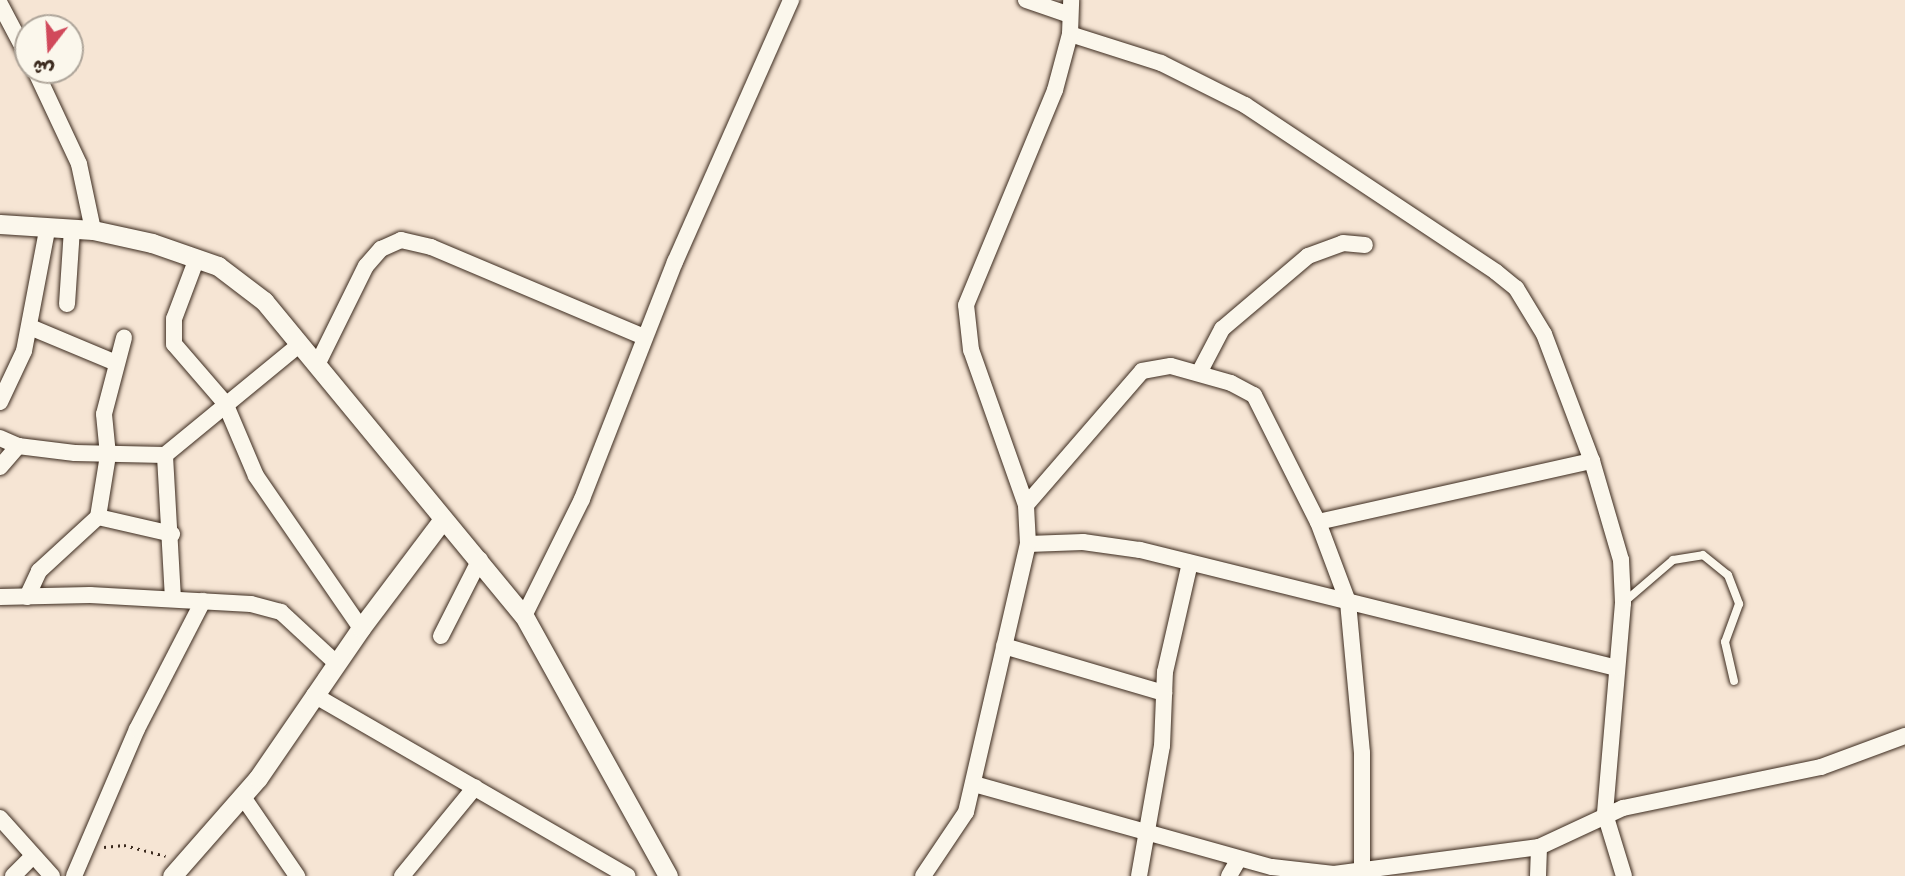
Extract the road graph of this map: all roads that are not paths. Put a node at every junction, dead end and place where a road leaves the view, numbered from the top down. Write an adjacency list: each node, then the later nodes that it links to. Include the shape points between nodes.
1 (790, 0): 16 (street)
2 (1026, 0): 4 (street)
3 (0, 4): 5 (street)
4 (1070, 8): 6 (street)
5 (14, 30)
6 (1070, 34): 28 (street, via 1161,63 1245,105 1516,288 1544,334); 30 (street, via 1042,126 966,305 971,350)
7 (42, 84): 11 (street, via 79,164)
8 (0, 224): 10 (street)
9 (72, 229): 10 (street); 11 (street); 14 (street)
10 (47, 230): 15 (street)
11 (93, 230): 13 (street)
12 (1365, 245): 21 (street, via 1343,243 1308,256 1222,330)
13 (197, 258): 18 (street, via 236,276); 23 (street, via 171,335)
14 (67, 304)
15 (30, 327): 19 (street); 22 (street)
16 (644, 337): 20 (street, via 431,247 401,240 381,249 366,266); 44 (street, via 582,499)
17 (124, 338): 19 (street)
18 (300, 344): 20 (street); 23 (street)
19 (116, 363): 26 (street, via 104,419)
20 (317, 365): 32 (street)
21 (1199, 373): 30 (street, via 1171,366 1142,371); 33 (street, via 1254,395)
22 (0, 402)
23 (225, 403): 27 (street); 45 (street, via 256,476)
24 (0, 438): 25 (street)
25 (18, 446): 26 (street); 29 (street)
26 (108, 455): 27 (street); 31 (street)
27 (165, 455): 34 (street)
28 (1592, 461): 33 (street); 43 (street, via 1622,560)
29 (0, 467)
30 (1026, 505): 35 (street)
31 (97, 517): 34 (street); 39 (street, via 39,571)
32 (443, 519): 36 (street); 45 (street)
33 (1318, 522): 42 (street)
34 (172, 534): 40 (street)
35 (1028, 544): 37 (street, via 1112,544); 47 (street)
36 (480, 559): 44 (street); 46 (street)
37 (1190, 563): 42 (street); 51 (street)
38 (0, 597): 39 (street)
39 (27, 597): 40 (street)
40 (173, 599): 41 (street)
41 (203, 601): 48 (street, via 236,601 281,612); 68 (street, via 137,729)
42 (1348, 602): 49 (street); 64 (street, via 1362,752)
43 (1623, 603): 49 (street); 50 (lane, via 1674,560 1703,555 1728,575 1739,604 1725,642)
44 (524, 616): 72 (street)
45 (361, 628): 48 (street)
46 (442, 636)
47 (1004, 646): 51 (street); 54 (street)
48 (336, 663): 52 (street)
49 (1616, 668): 57 (street)
50 (1734, 681)
51 (1164, 693): 59 (street, via 1161,746)
52 (314, 695): 55 (street); 56 (street)
53 (1905, 736): 57 (street, via 1848,760)
54 (974, 784): 59 (street); 73 (street, via 961,821)
55 (475, 787): 70 (street); 71 (street)
56 (243, 797): 63 (street); 69 (street)
57 (1605, 814): 60 (street); 77 (street)
58 (0, 818): 61 (street)
59 (1145, 835): 62 (street); 74 (street)
60 (1539, 847): 64 (street); 76 (street)
61 (33, 856): 66 (street); 67 (street)
62 (1239, 859): 65 (street); 75 (street)
63 (179, 869)
64 (1362, 871): 65 (street)
65 (1306, 875)
66 (13, 876)
67 (52, 876)
68 (74, 876)
69 (297, 876)
70 (402, 876)
71 (628, 876)
72 (668, 876)
73 (923, 876)
74 (1139, 876)
75 (1229, 876)
76 (1538, 876)
77 (1623, 876)

